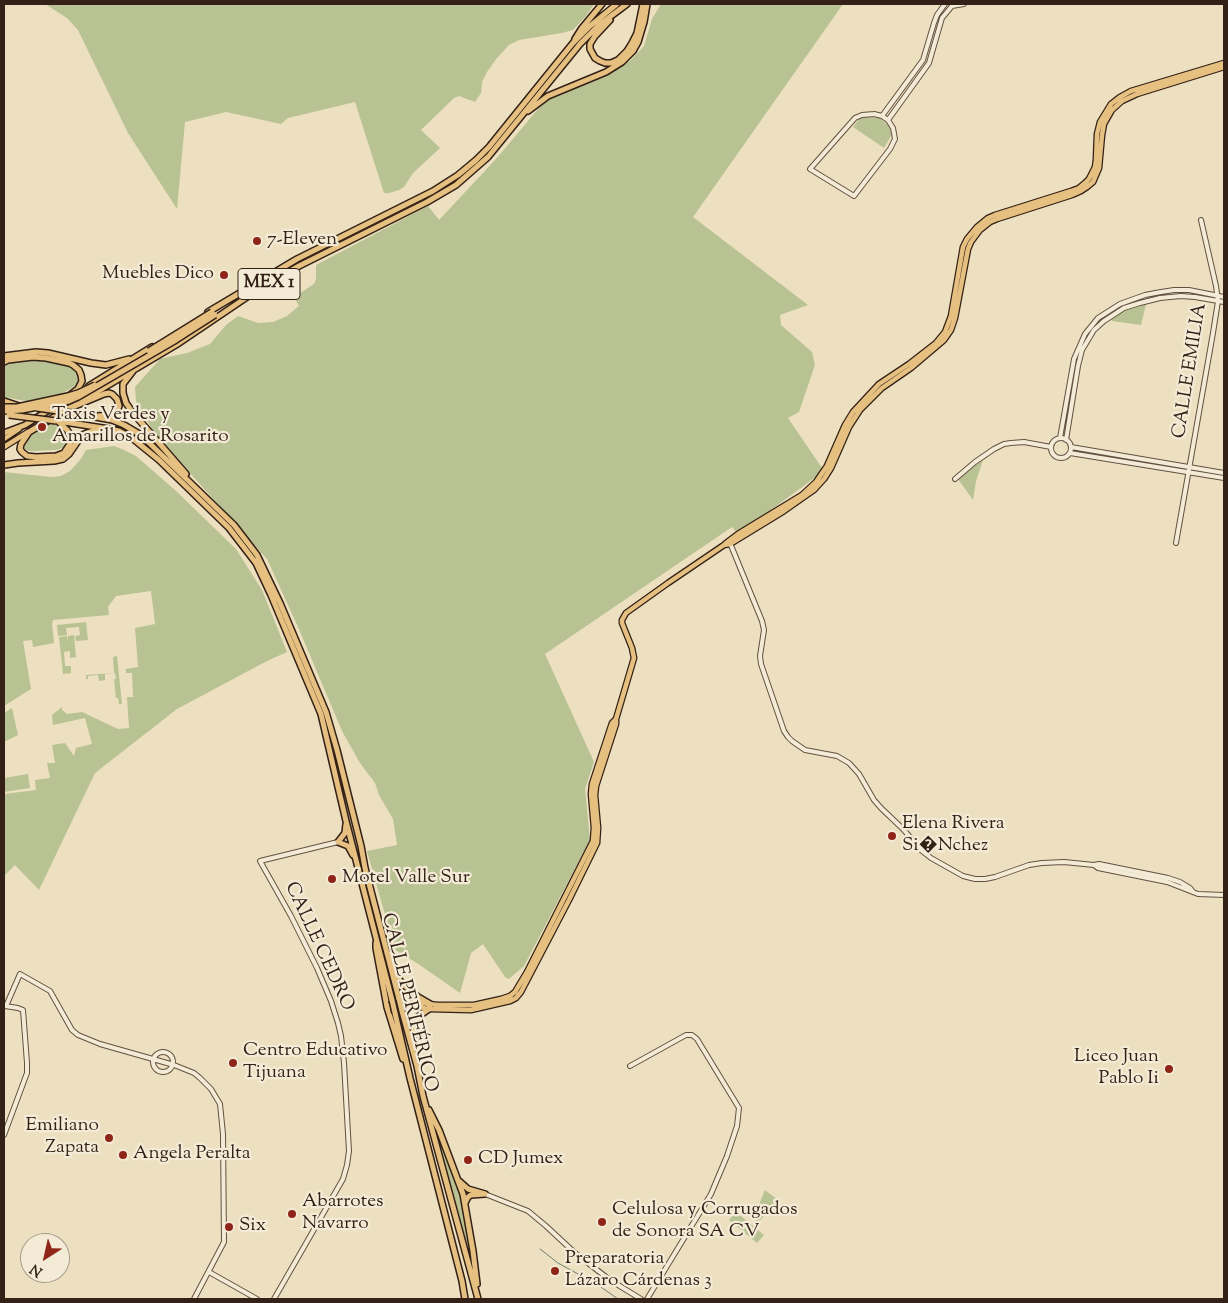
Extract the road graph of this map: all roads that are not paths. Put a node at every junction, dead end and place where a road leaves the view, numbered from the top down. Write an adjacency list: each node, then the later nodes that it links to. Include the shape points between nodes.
1 (602, 4): 7 (highway, via 578,32)
2 (642, 4): 6 (highway)
3 (945, 4): 12 (street, via 937,16 923,60)
4 (964, 4): 13 (street, via 952,6 942,18 930,63)
5 (622, 5): 6 (highway, via 590,44 595,58 605,63 618,60 627,51); 7 (highway, MEX 1, via 590,26); 11 (highway, MEX 1, via 580,44)
6 (645, 8): 11 (highway, via 642,33 633,51 622,62 548,96)
7 (573, 43): 19 (highway, MEX 1, via 489,147 458,175 297,259)
8 (1224, 63): 10 (main road)
9 (1224, 67): 10 (main road)
10 (1159, 85): 48 (main road, via 1131,92 1111,104 1105,112 1097,134 1096,160 1085,184 995,215 976,227 964,247 955,318 949,329 936,343 880,384 853,412 825,471 803,496)
11 (524, 113): 20 (highway, MEX 1, via 488,157 442,194 299,266)
12 (882, 116): 13 (street); 13 (street, via 868,114 855,118 810,170 854,196 894,142 894,132)
13 (888, 120)
14 (1201, 220): 15 (street, CALLE EMILIA)
15 (1217, 295): 16 (street); 17 (street, CALLE EMILIA); 35 (street, via 1190,290 1161,292 1120,304 1098,318 1085,334 1074,359)
16 (1224, 297)
17 (1218, 301): 18 (street); 37 (street, via 1181,296 1140,302 1124,308 1094,330 1082,350); 43 (street, CALLE EMILIA)
18 (1224, 302)
19 (218, 307): 21 (highway); 22 (highway, MEX 1)
20 (225, 312): 21 (highway); 24 (highway, MEX 1)
21 (214, 313): 26 (highway, bridge, via 78,393 24,405); 28 (highway, bridge, via 176,340 70,401)
22 (134, 358): 23 (highway, via 106,365 36,352); 25 (highway, MEX 1)
23 (4, 360): 25 (highway, via 46,358 69,363 80,370 80,385)
24 (136, 368): 27 (highway, MEX 1); 47 (highway, via 123,384 126,403)
25 (61, 403): 31 (highway, MEX 1)
26 (4, 404): 29 (highway, CALLE PERIFÉRICO, bridge)
27 (69, 407): 29 (highway, via 104,394 115,396 119,406 116,414); 33 (highway, MEX 1)
28 (5, 414): 30 (highway, CALLE PERIFÉRICO, bridge)
29 (93, 416): 47 (highway, CALLE PERIFÉRICO, via 124,425 142,435)
30 (57, 421): 32 (highway, CALLE PERIFÉRICO); 33 (highway, via 67,430 71,440 60,455 36,457 24,454 20,446)
31 (25, 425): 34 (highway); 36 (main road, MEX 1)
32 (115, 430): 42 (highway, via 96,430 82,435 63,459); 50 (highway, CALLE PERIFÉRICO, via 132,438 159,460 229,528 256,563 316,700)
33 (29, 432): 38 (main road, MEX 1)
34 (4, 433)
35 (1060, 438): 37 (street); 39 (street)
36 (4, 439)
37 (1066, 440): 40 (street)
38 (4, 447)
39 (1051, 447): 41 (street, via 1054,455 1060,458); 46 (street, via 1024,442 1004,444)
40 (1071, 447): 41 (street); 43 (street)
41 (1070, 453): 43 (street)
42 (4, 465)
43 (1189, 470): 44 (street); 45 (street); 49 (street, CALLE EMILIA)
44 (1224, 473)
45 (1224, 478)
46 (955, 479)
47 (194, 485): 55 (highway, CALLE PERIFÉRICO, via 234,525 257,556 321,699 337,750)
48 (729, 542): 53 (street, via 758,609 764,630 761,664 784,731 792,742 805,750 837,756 849,763 874,800 931,858 963,876 985,879 1042,862 1099,864 1168,878 1198,894); 58 (main road, via 626,613 622,620 634,658 592,784 593,841 517,989 510,996 474,1005)
49 (1176, 543)
50 (346, 821): 51 (highway, via 345,833); 52 (highway, CALLE PERIFÉRICO)
51 (338, 842): 52 (highway, via 348,846); 72 (street, CALLE CEDRO, via 260,861 292,916 331,1000 341,1036 349,1151 348,1165 342,1178)
52 (357, 862): 54 (highway, CALLE PERIFÉRICO)
53 (1224, 895)
54 (376, 935): 57 (highway); 63 (highway, CALLE PERIFÉRICO, bridge)
55 (387, 952): 58 (highway, via 400,981); 61 (highway, CALLE PERIFÉRICO, bridge)
56 (5, 1006): 59 (street, via 20,974 50,991 78,1035); 65 (street, via 23,1010 27,1072)
57 (387, 1007): 58 (main road, via 420,1002); 63 (highway)
58 (430, 1007): 61 (highway, via 419,1016 412,1032)
59 (153, 1059): 60 (street); 60 (street, via 158,1053 166,1052 173,1057); 60 (street, via 154,1068 161,1073 169,1072)
60 (174, 1065): 69 (street, via 200,1078 220,1104 224,1242)
61 (416, 1066): 64 (highway, CALLE PERIFÉRICO)
62 (630, 1066): 76 (street, via 686,1035 692,1035 739,1108 728,1156 711,1194)
63 (410, 1078): 73 (highway, CALLE PERIFÉRICO)
64 (423, 1096): 66 (highway); 74 (highway, CALLE PERIFÉRICO)
65 (4, 1135)
66 (457, 1180): 67 (highway, via 468,1189); 68 (highway)
67 (485, 1194): 68 (highway, via 471,1195); 75 (street, via 528,1211 575,1253)
68 (464, 1203): 74 (highway)
69 (209, 1272): 70 (street); 71 (street)
70 (194, 1299)
71 (257, 1299)
72 (274, 1299)
73 (466, 1299)
74 (478, 1299)
75 (640, 1299)
76 (647, 1299)

